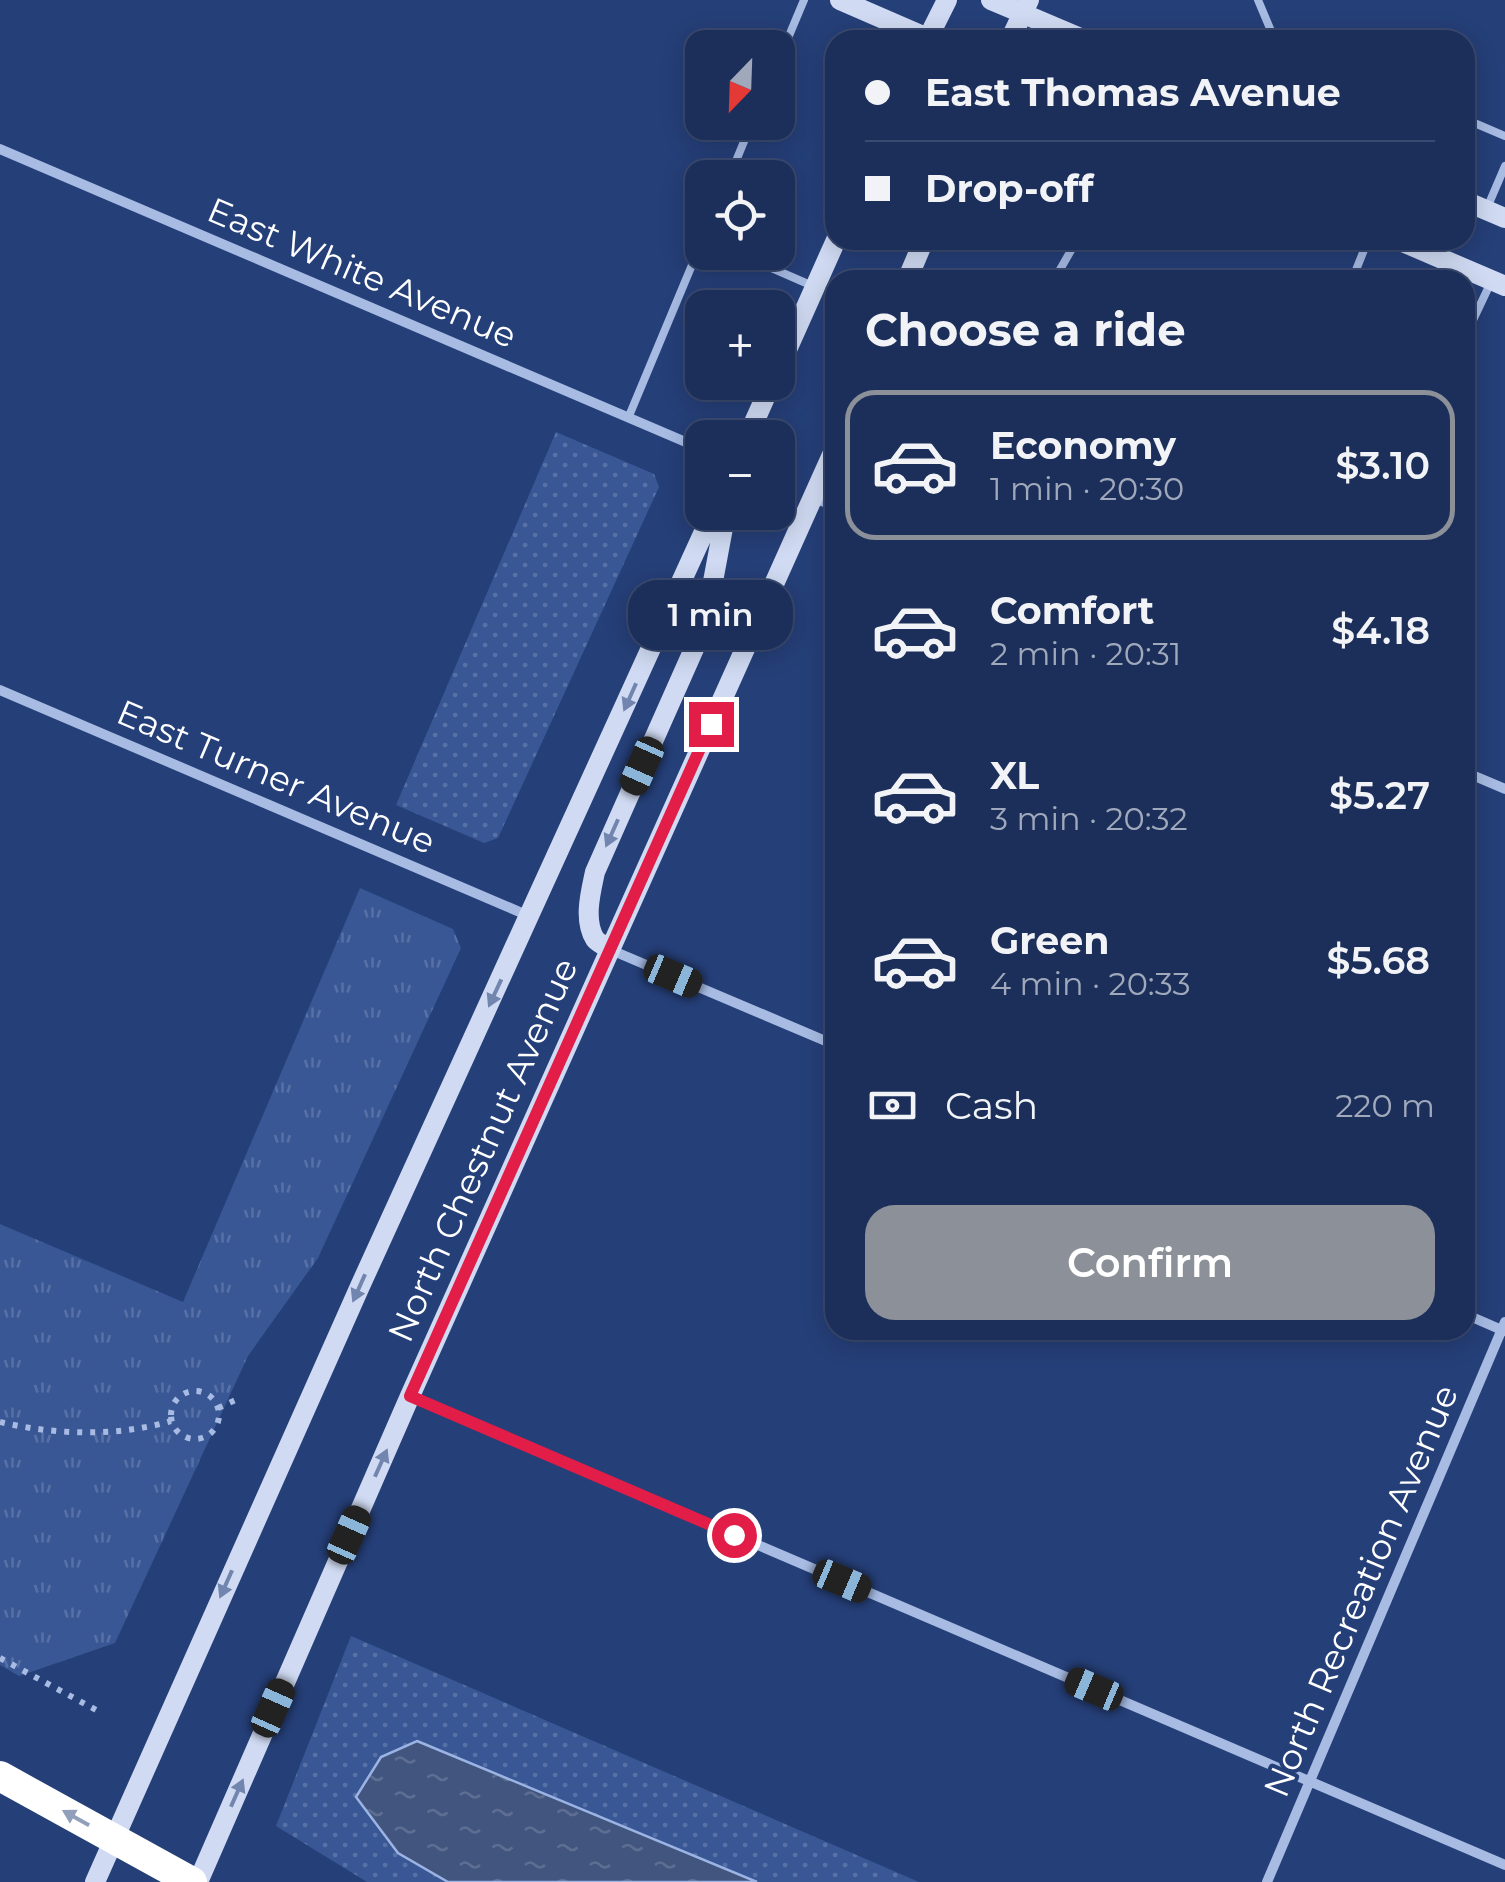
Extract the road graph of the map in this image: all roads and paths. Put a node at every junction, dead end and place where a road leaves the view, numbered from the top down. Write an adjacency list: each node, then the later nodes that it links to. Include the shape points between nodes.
1 (804, 0): 7 (lane)
2 (840, 0): 8 (main road)
3 (946, 0): 9 (main road)
4 (991, 0): 6 (main road)
5 (1258, 0): 12 (lane)
6 (1025, 7): 10 (main road); 11 (main road)
7 (791, 30)
8 (907, 30)
9 (933, 30)
10 (1015, 30)
11 (1067, 30)
12 (1271, 30)
13 (1475, 123): 14 (lane)
14 (1505, 136)
15 (0, 149): 28 (street, East White Avenue)
16 (1505, 166): 17 (lane)
17 (1496, 214)
18 (832, 250): 25 (main road)
19 (1421, 250): 22 (main road)
20 (690, 270): 28 (lane)
21 (776, 270): 25 (lane)
22 (1468, 270)
23 (1475, 273): 24 (main road)
24 (1499, 283): 26 (lane)
25 (815, 287): 27 (main road)
26 (1475, 321)
27 (795, 332)
28 (629, 416): 29 (street, East White Avenue)
29 (685, 441)
30 (825, 472): 31 (main road, North Chestnut Avenue)
31 (814, 498): 32 (street); 39 (main road, North Chestnut Avenue)
32 (825, 502)
33 (706, 530): 38 (main road, North Chestnut Avenue, one-way to 38)
34 (723, 530): 39 (main road, one-way to 39, via 705,624 595,872 589,916 595,939)
35 (0, 690): 38 (street, East Turner Avenue)
36 (1475, 776): 37 (street)
37 (1505, 789)
38 (530, 916): 52 (main road, North Chestnut Avenue, one-way to 52)
39 (608, 949): 40 (street); 43 (main road, North Chestnut Avenue)
40 (825, 1041)
41 (1475, 1317): 42 (street)
42 (1504, 1327): 51 (street, North Recreation Avenue)
43 (410, 1396): 51 (street); 55 (main road, North Chestnut Avenue, one-way to 43)
44 (240, 1398): 45 (path)
45 (218, 1408): 46 (path, via 206,1393 190,1391 172,1405); 46 (path, via 216,1426 200,1439 185,1437)
46 (171, 1420): 47 (path, via 95,1432)
47 (0, 1422)
48 (0, 1658): 49 (path)
49 (98, 1711)
50 (0, 1776): 52 (highway, one-way to 50)
51 (1310, 1781): 53 (street); 56 (street, North Recreation Avenue)
52 (113, 1839): 54 (main road, North Chestnut Avenue); 55 (highway)
53 (1505, 1864)
54 (94, 1882)
55 (195, 1882)
56 (1266, 1882)

